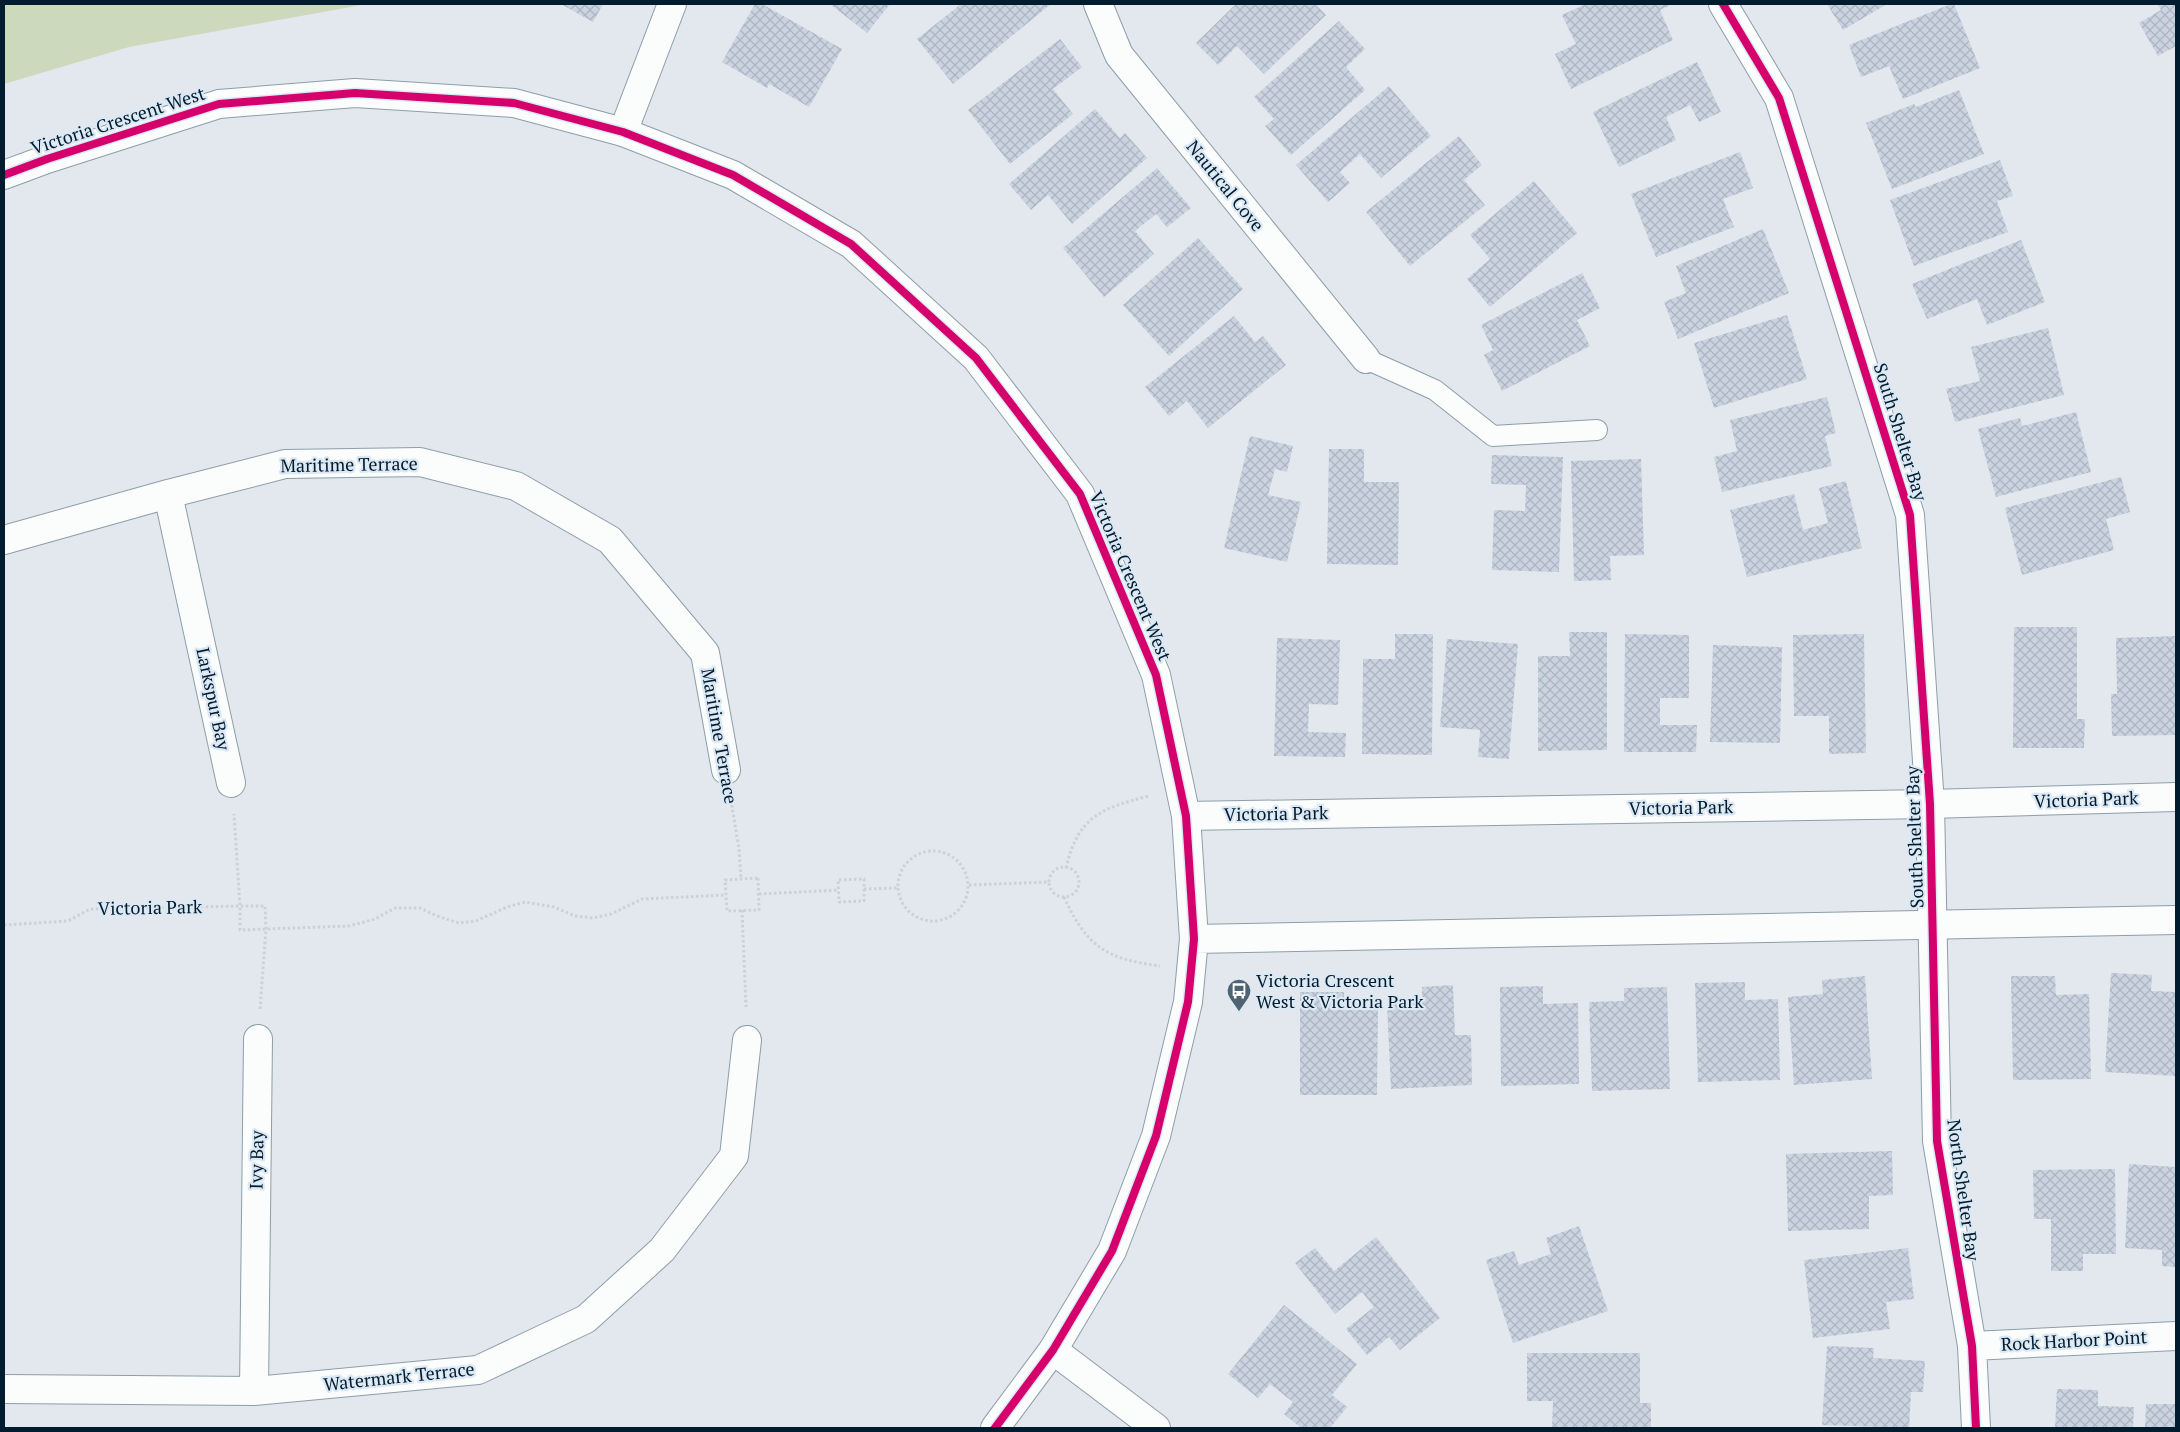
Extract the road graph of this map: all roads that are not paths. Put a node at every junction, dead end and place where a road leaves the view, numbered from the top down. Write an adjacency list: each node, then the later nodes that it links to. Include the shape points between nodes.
1 (672, 4): 4 (street)
2 (1098, 4): 6 (street, Nautical Cove, via 1119,55)
3 (1724, 4): 13 (street, South Shelter Bay, via 1779,98 1910,515)
4 (623, 132): 5 (street, Victoria Crescent West, via 514,103 355,93 219,104); 14 (street, Victoria Crescent West, via 733,175 851,244 976,358 1080,494 1156,675)
5 (4, 175)
6 (1366, 359): 7 (lane, via 1435,390 1493,436)
7 (1597, 430)
8 (168, 494): 9 (street, Maritime Terrace); 10 (street, Maritime Terrace, via 285,464 420,462 516,486 610,540 705,653); 11 (street, Larkspur Bay)
9 (4, 540)
10 (726, 770)
11 (231, 784)
12 (2176, 797): 13 (street, Victoria Park)
13 (1930, 804): 14 (street, Victoria Park); 16 (street, South Shelter Bay)
14 (1186, 816): 17 (street, Victoria Crescent West)
15 (2176, 920): 16 (street)
16 (1933, 926): 17 (street); 21 (street, North Shelter Bay, via 1937,1141)
17 (1194, 939): 22 (street, Victoria Crescent West, via 1188,1002 1156,1136 1112,1251)
18 (258, 1039): 24 (street, Ivy Bay)
19 (747, 1040): 24 (street, Watermark Terrace, via 734,1156 662,1250 586,1318 478,1370)
20 (2176, 1336): 21 (street, Rock Harbor Point)
21 (1972, 1346): 27 (street, North Shelter Bay)
22 (1053, 1350): 25 (street, Victoria Crescent West); 26 (street)
23 (4, 1389): 24 (street, Watermark Terrace)
24 (254, 1391)
25 (995, 1428)
26 (1156, 1428)
27 (1976, 1428)

